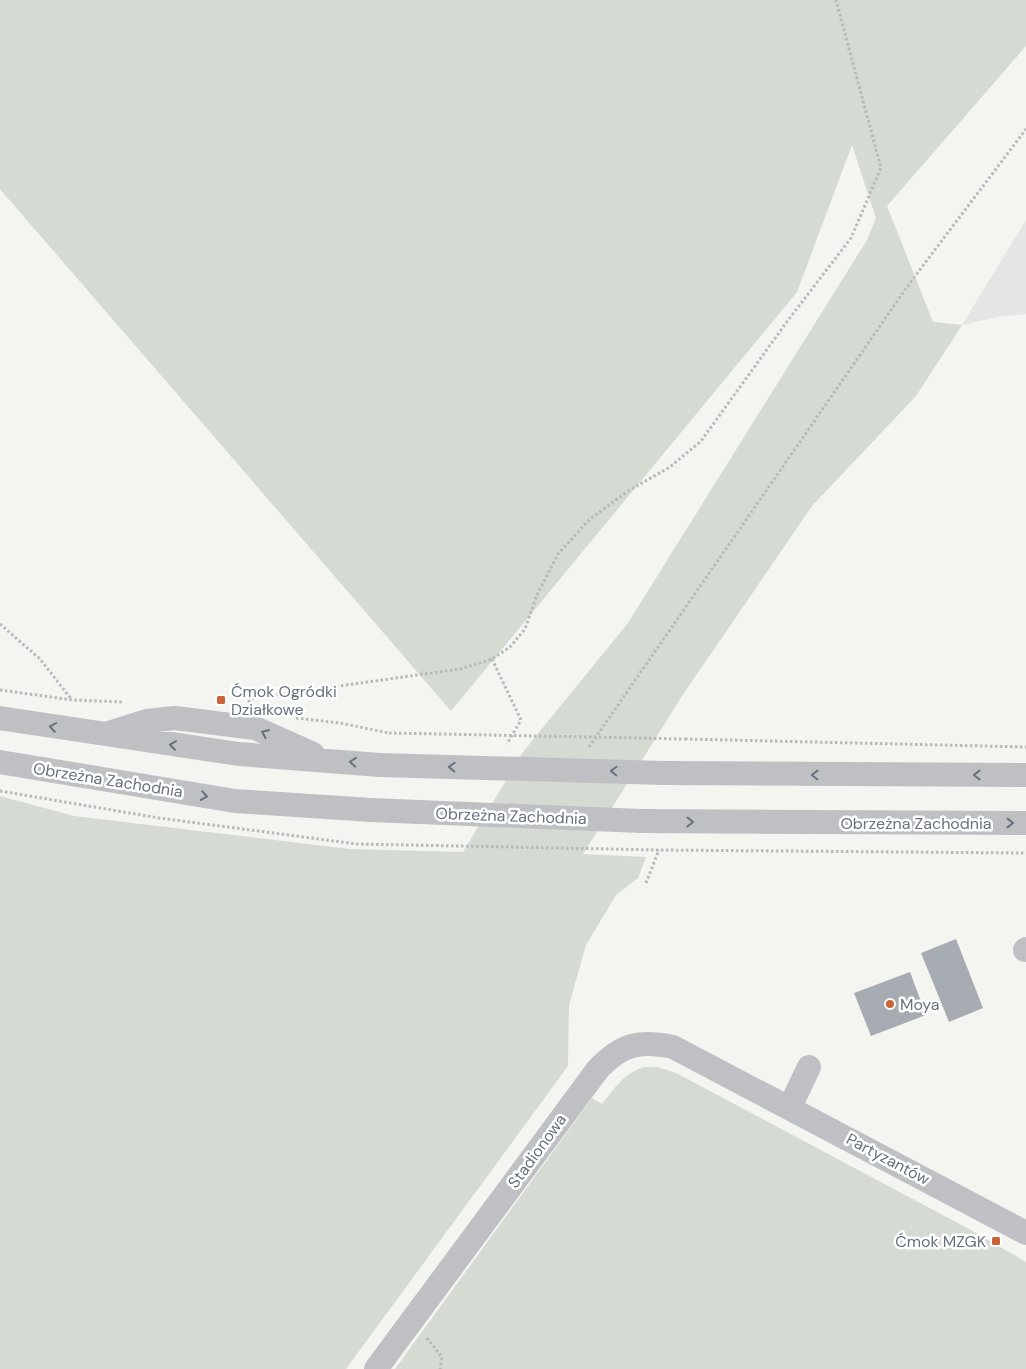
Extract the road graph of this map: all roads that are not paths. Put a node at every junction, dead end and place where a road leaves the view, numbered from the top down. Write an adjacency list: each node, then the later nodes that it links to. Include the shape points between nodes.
1 (0, 718): 3 (street, one-way to 1, bridge, via 663,773 380,764 239,754)
2 (0, 762): 4 (street, Obrzeżna Zachodnia, one-way to 4, bridge, via 235,801 370,810 641,821)
3 (1026, 775)
4 (1026, 823)
5 (809, 1067): 7 (street)
6 (749, 1086): 7 (street, Partyzantów); 9 (street, Stadionowa, via 673,1047 634,1044 612,1054)
7 (790, 1107): 8 (street, Partyzantów)
8 (1026, 1233)
9 (376, 1369)

